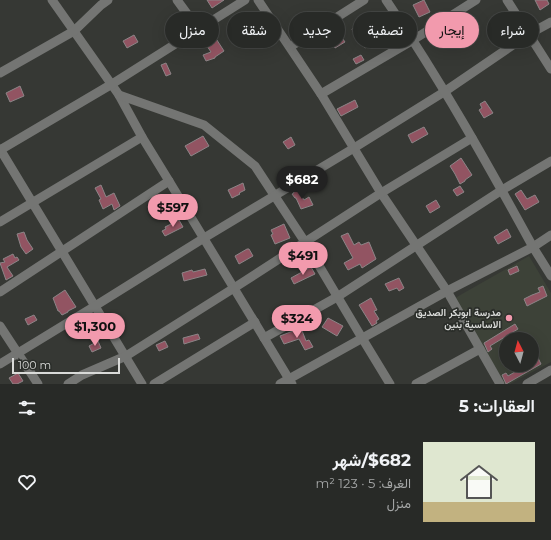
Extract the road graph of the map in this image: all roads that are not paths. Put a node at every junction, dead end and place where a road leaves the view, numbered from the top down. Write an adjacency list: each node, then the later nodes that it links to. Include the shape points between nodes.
1 (52, 0): 17 (street)
2 (108, 0): 17 (street)
3 (177, 0): 10 (street)
4 (245, 0): 14 (street)
5 (258, 0): 19 (street)
6 (364, 0): 11 (street)
7 (386, 0): 12 (street)
8 (476, 0): 18 (street)
9 (507, 0): 13 (street)
10 (186, 12)
11 (345, 12)
12 (394, 12)
13 (515, 12)
14 (219, 17)
15 (551, 22): 16 (street)
16 (539, 29)
17 (74, 31): 27 (street); 28 (street)
18 (417, 37)
19 (289, 46)
20 (417, 47): 29 (street)
21 (170, 48): 28 (street)
22 (291, 48): 31 (street)
23 (399, 48): 31 (street)
24 (508, 48): 29 (street)
25 (538, 48): 26 (street)
26 (551, 70)
27 (0, 73)
28 (112, 84): 30 (street); 35 (street)
29 (444, 92): 33 (street); 34 (street)
30 (119, 94): 32 (street); 40 (street, via 204,125 255,166)
31 (321, 94): 34 (street)
32 (142, 137): 37 (street); 41 (street)
33 (472, 138): 38 (street); 39 (street)
34 (354, 148): 39 (street); 40 (street)
35 (0, 150): 41 (street)
36 (551, 161): 38 (street)
37 (169, 181): 44 (street); 48 (street)
38 (502, 190): 46 (street); 47 (street)
39 (381, 193): 45 (street); 46 (street)
40 (275, 195): 44 (street); 45 (street)
41 (32, 202): 42 (street); 48 (street)
42 (0, 222)
43 (551, 235): 47 (street)
44 (204, 238): 50 (street); 54 (street)
45 (305, 242): 50 (street); 53 (street)
46 (416, 245): 51 (street); 53 (street)
47 (533, 247): 49 (street); 51 (street)
48 (62, 252): 52 (street); 54 (street)
49 (551, 276)
50 (234, 288): 55 (street); 61 (street)
51 (447, 291): 58 (street); 59 (street)
52 (0, 292)
53 (338, 297): 57 (street); 58 (street)
54 (95, 306): 60 (street); 61 (street)
55 (254, 322): 57 (street); 68 (street)
56 (0, 326): 60 (street)
57 (264, 338): 64 (street)
58 (362, 338): 64 (street); 70 (street)
59 (480, 349): 71 (street); 72 (street)
60 (18, 353): 62 (street); 65 (street)
61 (126, 356): 66 (street, via 82,375); 67 (street)
62 (0, 364)
63 (551, 370): 73 (street)
64 (291, 381): 69 (street)
65 (38, 384)
66 (68, 384)
67 (142, 384)
68 (154, 384)
69 (280, 384)
70 (390, 384)
71 (416, 384)
72 (500, 384)
73 (527, 384)

